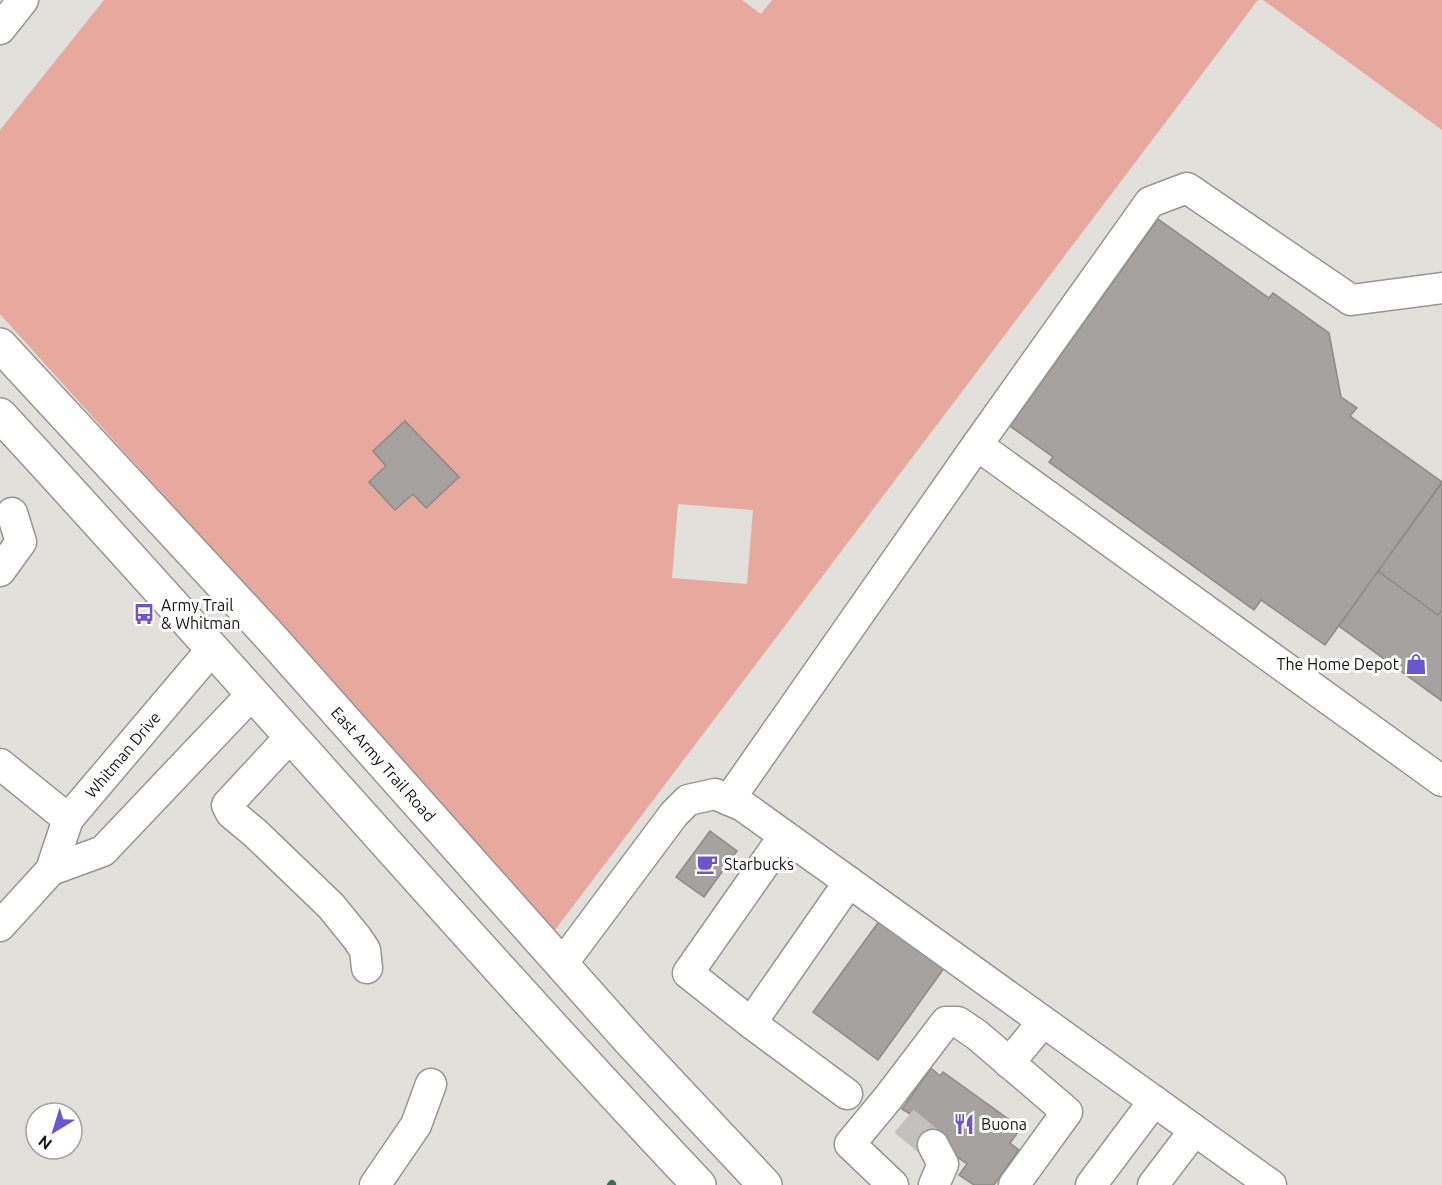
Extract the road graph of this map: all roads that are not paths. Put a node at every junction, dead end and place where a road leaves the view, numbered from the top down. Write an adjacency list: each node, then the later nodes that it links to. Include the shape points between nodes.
1 (23, 0): 2 (street)
2 (0, 29)
3 (1442, 289): 6 (street, via 1351,300 1187,188 1150,202)
4 (0, 345): 20 (main road, East Army Trail Road, via 266,632)
5 (0, 415): 9 (main road)
6 (977, 445): 13 (street); 14 (street)
7 (12, 513): 8 (street, via 21,542)
8 (0, 571)
9 (213, 648): 10 (main road); 15 (street, Whitman Drive)
10 (253, 693): 11 (main road); 17 (street, Whitman Drive, via 103,851)
11 (291, 736): 21 (street, via 227,805 331,906 365,950); 32 (main road)
12 (0, 764): 15 (street)
13 (1442, 781)
14 (729, 800): 16 (street); 20 (street, via 715,794 688,800)
15 (68, 819): 17 (street, Whitman Drive)
16 (784, 836): 18 (street); 23 (street, via 688,973)
17 (51, 870): 19 (street, Whitman Drive)
18 (849, 882): 22 (street); 23 (street)
19 (0, 926)
20 (562, 964): 33 (main road, East Army Trail Road)
21 (367, 968)
22 (1043, 1022): 24 (street); 27 (street)
23 (751, 1023): 26 (street)
24 (1009, 1063): 34 (street, via 958,1022 946,1022 896,1109 850,1144); 36 (street, via 1067,1112)
25 (431, 1084): 31 (street, via 416,1125)
26 (847, 1094)
27 (1154, 1101): 28 (street); 37 (street)
28 (1194, 1131): 30 (street); 38 (street)
29 (933, 1145): 35 (street, via 943,1164)
30 (1254, 1180)
31 (375, 1185)
32 (699, 1185)
33 (765, 1185)
34 (893, 1185)
35 (934, 1185)
36 (1014, 1185)
37 (1091, 1185)
38 (1154, 1185)

